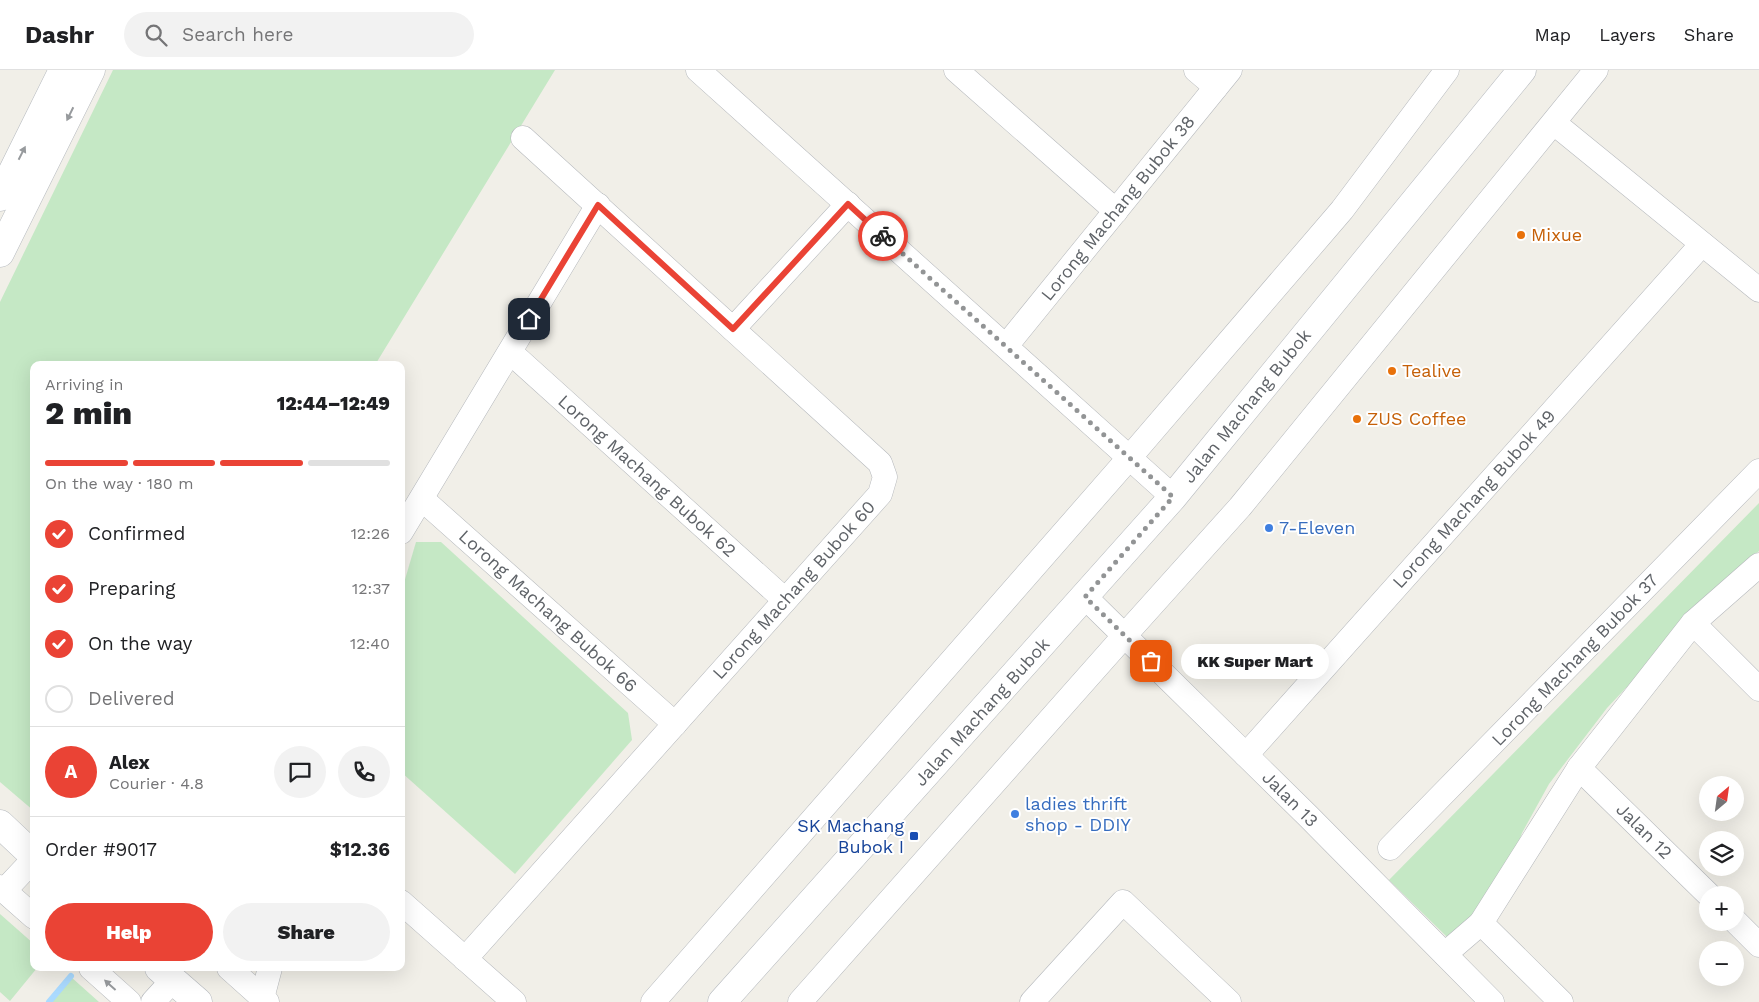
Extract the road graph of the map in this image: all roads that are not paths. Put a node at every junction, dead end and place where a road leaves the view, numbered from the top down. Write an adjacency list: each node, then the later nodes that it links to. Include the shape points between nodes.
1 (63, 70): 12 (main road, one-way to 1)
2 (91, 70): 17 (main road, one-way to 17)
3 (698, 70): 13 (street)
4 (956, 70): 15 (street)
5 (1196, 70): 9 (street)
6 (1446, 70): 22 (street, via 1342,210)
7 (1522, 70): 24 (main road, Jalan Machang Bubok)
8 (1596, 70): 10 (street)
9 (1223, 79): 15 (street, Lorong Machang Bubok 38)
10 (1554, 123): 16 (street); 31 (street, via 1240,507)
11 (523, 138): 14 (street, Lorong Machang Bubok 60)
12 (0, 197)
13 (848, 204): 19 (street); 20 (street)
14 (598, 205): 19 (street, Lorong Machang Bubok 60); 21 (street)
15 (1116, 211): 20 (street, Lorong Machang Bubok 38)
16 (1702, 244): 18 (street); 34 (street, Lorong Machang Bubok 49)
17 (0, 253)
18 (1759, 290)
19 (733, 329): 29 (street, Lorong Machang Bubok 60, via 880,463 885,477 880,494)
20 (1006, 346): 22 (street)
21 (510, 352): 25 (street); 29 (street, Lorong Machang Bubok 62)
22 (1130, 457): 24 (street); 58 (street)
23 (1759, 471): 37 (street, Lorong Machang Bubok 37)
24 (1173, 497): 28 (main road, Jalan Machang Bubok)
25 (422, 499): 26 (street); 33 (street, Lorong Machang Bubok 66)
26 (405, 526)
27 (1759, 565): 30 (street)
28 (1085, 597): 31 (street, Jalan 13); 59 (main road, Jalan Machang Bubok)
29 (785, 600): 33 (street, Lorong Machang Bubok 60)
30 (1692, 623): 32 (street); 35 (street)
31 (1124, 636): 34 (street, Jalan 13); 60 (street)
32 (1759, 689)
33 (675, 724): 48 (street, Lorong Machang Bubok 60)
34 (1246, 755): 47 (street, Jalan 13)
35 (1580, 768): 40 (street, Jalan 12); 44 (street)
36 (0, 824): 38 (main road)
37 (1390, 848)
38 (30, 854)
39 (30, 862): 41 (street)
40 (1700, 886)
41 (2, 889): 43 (street)
42 (405, 906): 48 (street)
43 (30, 914)
44 (1481, 923): 47 (street); 64 (street)
45 (1744, 930): 46 (street)
46 (1759, 945)
47 (1445, 954): 63 (street, Jalan 13)
48 (466, 959): 57 (street)
49 (94, 971): 54 (street, one-way to 49)
50 (232, 971): 53 (street)
51 (269, 971): 53 (street)
52 (166, 974): 55 (street); 56 (main road)
53 (263, 1000)
54 (129, 1002)
55 (153, 1002)
56 (198, 1002)
57 (514, 1002)
58 (653, 1002)
59 (722, 1002)
60 (800, 1002)
61 (1032, 1002): 62 (street, via 1122,902)
62 (1229, 1002)
63 (1492, 1002)
64 (1561, 1002)

